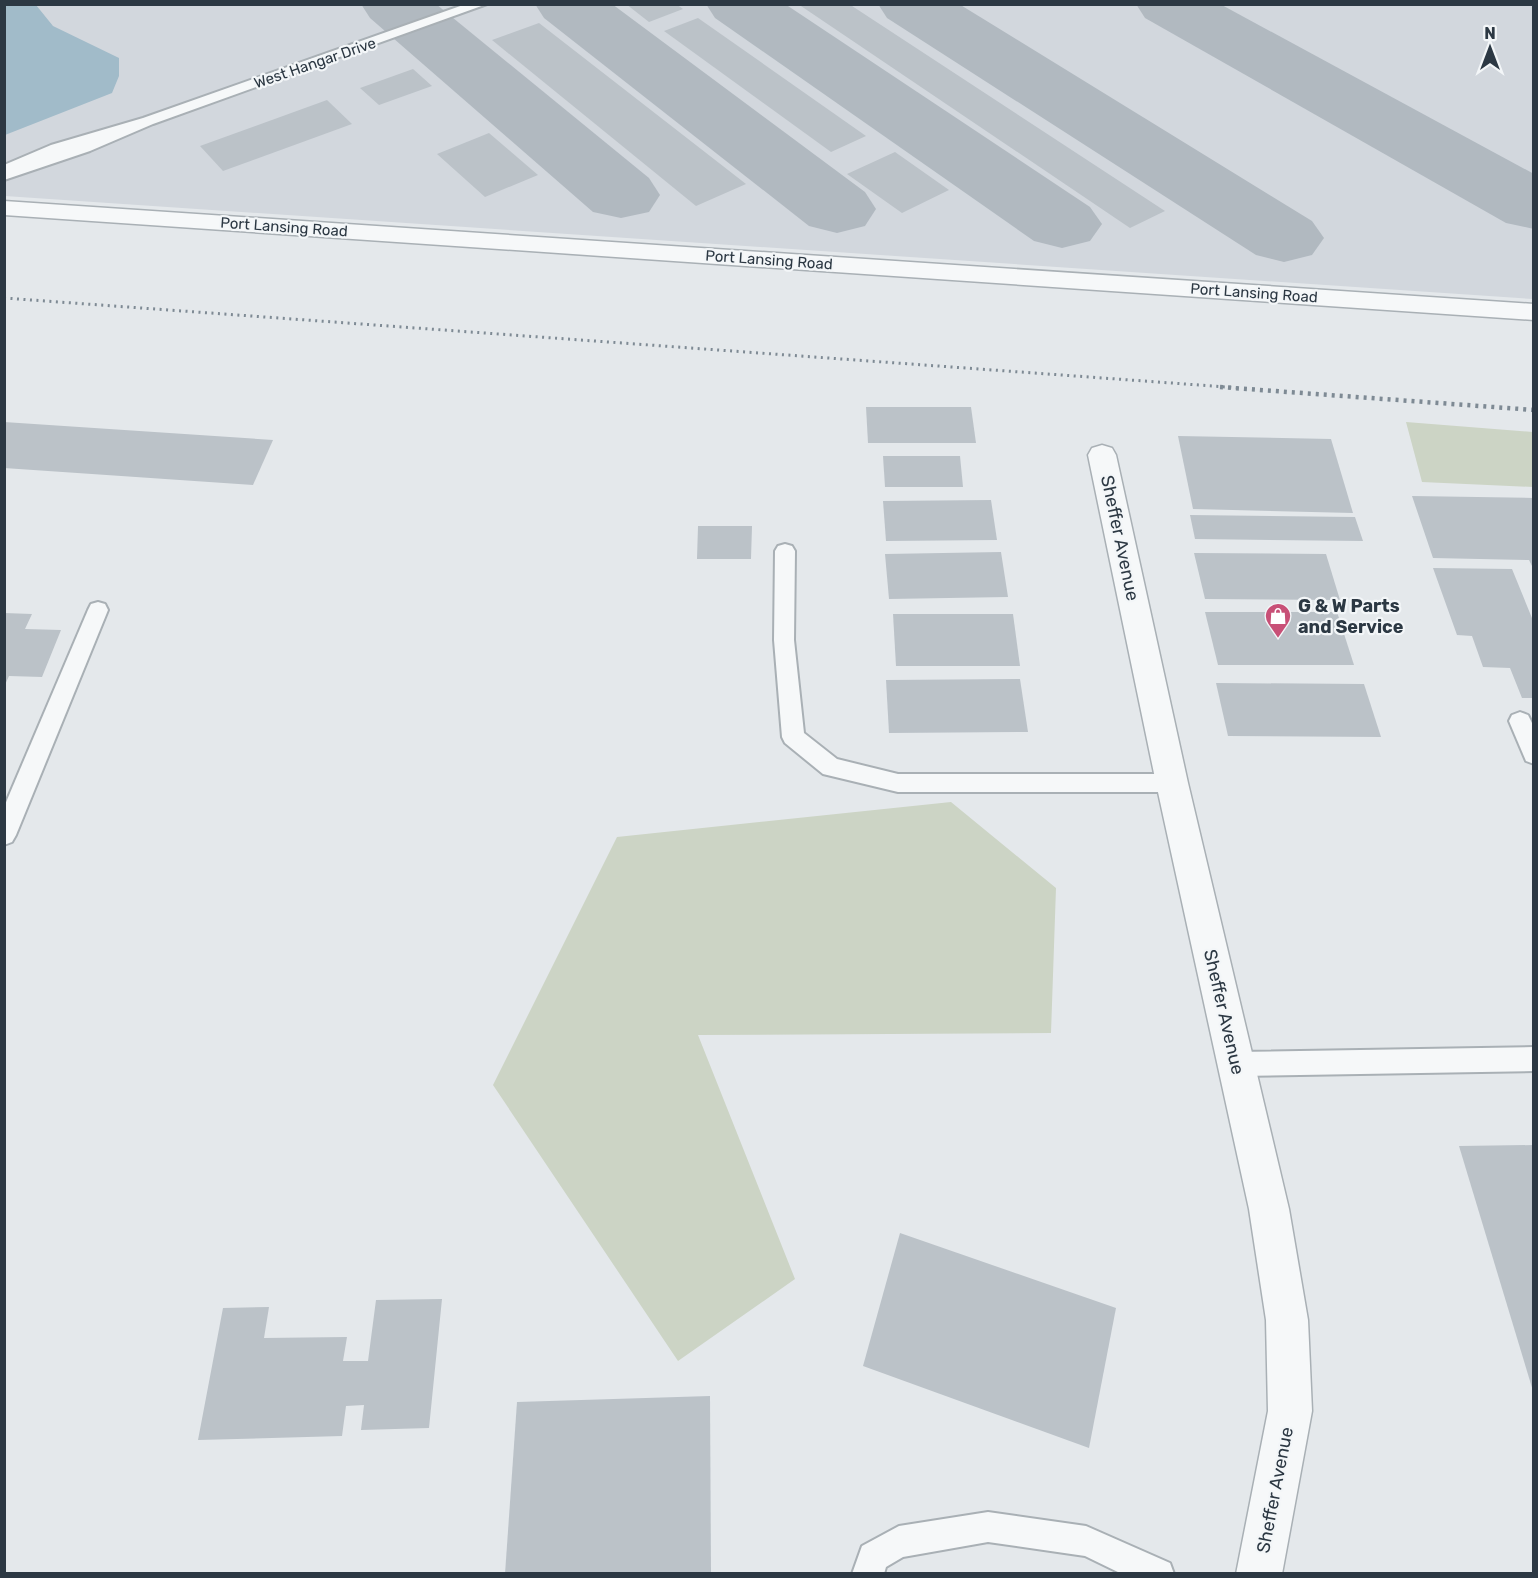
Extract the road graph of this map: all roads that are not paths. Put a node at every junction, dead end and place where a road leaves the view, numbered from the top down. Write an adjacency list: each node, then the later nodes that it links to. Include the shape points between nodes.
1 (482, 4): 2 (lane, West Hangar Drive, via 148,121 85,148)
2 (4, 173)
3 (4, 208): 4 (street, Port Lansing Road)
4 (1533, 312)
5 (1102, 455): 10 (street, Sheffer Avenue)
6 (785, 551): 10 (lane, via 784,640 793,737 831,767 898,783)
7 (98, 610): 11 (lane)
8 (1520, 721): 9 (lane)
9 (1533, 755)
10 (1172, 783): 13 (street, Sheffer Avenue)
11 (4, 835)
12 (1533, 1059): 13 (lane)
13 (1236, 1064): 16 (street, Sheffer Avenue, via 1269,1209 1287,1320 1290,1411)
14 (868, 1574): 15 (lane, via 873,1557 899,1542 988,1527 1086,1541)
15 (1159, 1574)
16 (1259, 1574)

